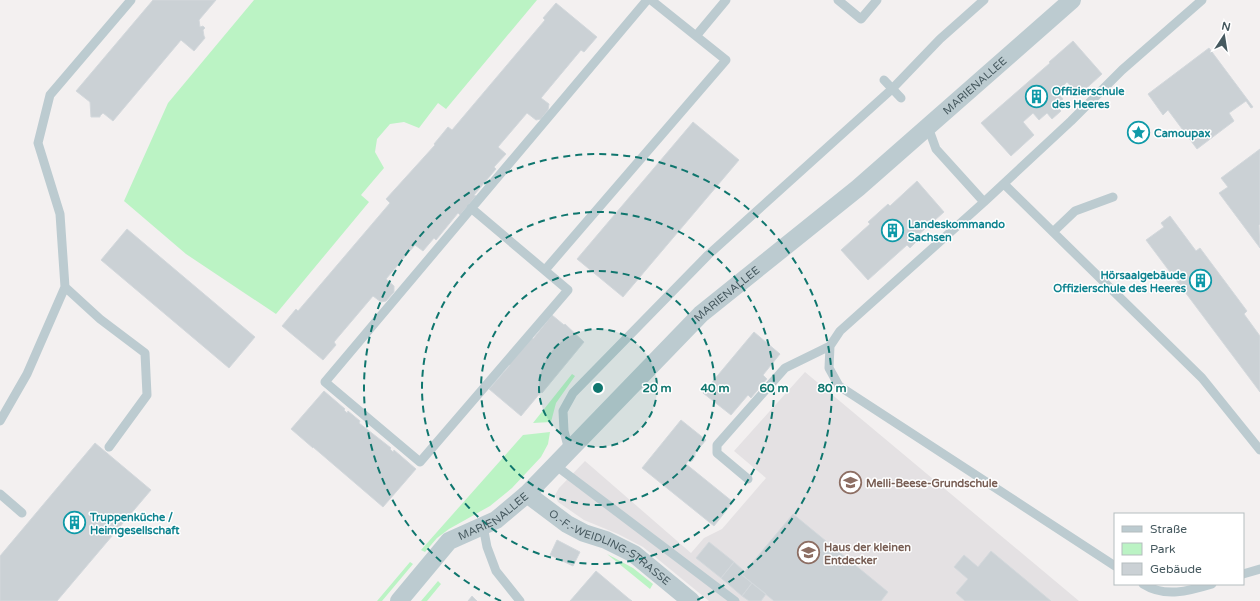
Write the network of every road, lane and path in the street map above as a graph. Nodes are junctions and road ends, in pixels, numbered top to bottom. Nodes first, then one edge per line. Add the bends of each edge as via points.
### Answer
1 (131, 0) edge
2 (647, 0) edge
3 (651, 0) edge
4 (726, 0) edge
5 (838, 0) edge
6 (877, 0) edge
7 (984, 0) edge
8 (1072, 0) edge
9 (1202, 0) edge
10 (696, 36) junction
11 (884, 80) dead end
12 (892, 89) junction
13 (901, 98) dead end
14 (928, 126) junction
15 (1004, 184) junction
16 (1113, 198) dead end
17 (984, 202) junction
18 (472, 208) junction
19 (1053, 232) junction
20 (545, 270) junction
21 (65, 287) junction
22 (830, 346) junction
23 (0, 421) edge
24 (109, 447) dead end
25 (569, 450) junction
26 (1260, 450) edge
27 (555, 465) junction
28 (748, 479) dead end
29 (0, 494) edge
30 (527, 494) junction
31 (22, 512) dead end
32 (483, 526) junction
33 (1114, 565) edge
34 (1260, 569) edge
35 (1244, 574) edge
36 (1145, 585) edge
37 (1209, 585) edge
38 (1162, 597) edge
39 (688, 600) edge
40 (399, 601) edge
41 (520, 601) edge
42 (734, 601) edge

1 - 21 lane via 50,95 38,143 60,214
2 - 18 lane
3 - 10 lane
4 - 10 lane
5 - 6 lane via 861,19
7 - 12 lane via 940,38
8 - 14 street, MARIENALLEE
9 - 15 lane via 1122,70
10 - 20 lane via 726,60
11 - 12 lane
12 - 13 lane
12 - 25 lane via 708,255 573,394 563,412
14 - 17 lane via 936,149
14 - 25 street, MARIENALLEE via 858,188 701,314
15 - 17 lane
15 - 19 lane
16 - 19 lane via 1075,211
17 - 22 lane via 840,331
18 - 20 lane
18 - 20 lane via 325,382 420,462 568,290
19 - 26 lane via 1202,378
21 - 23 lane via 27,374
21 - 24 lane via 100,319 145,353 147,395
22 - 28 lane via 785,368 717,445 716,453
22 - 33 lane via 829,368 839,386
25 - 27 street, MARIENALLEE
27 - 30 street, MARIENALLEE
27 - 42 lane
29 - 31 lane
30 - 32 street, MARIENALLEE via 496,520
30 - 39 street, O.-F.-WEIDLING-STRASSE via 567,524 634,554
32 - 40 street, MARIENALLEE via 449,541
32 - 41 lane via 496,571
34 - 35 lane
36 - 38 lane
37 - 38 lane

